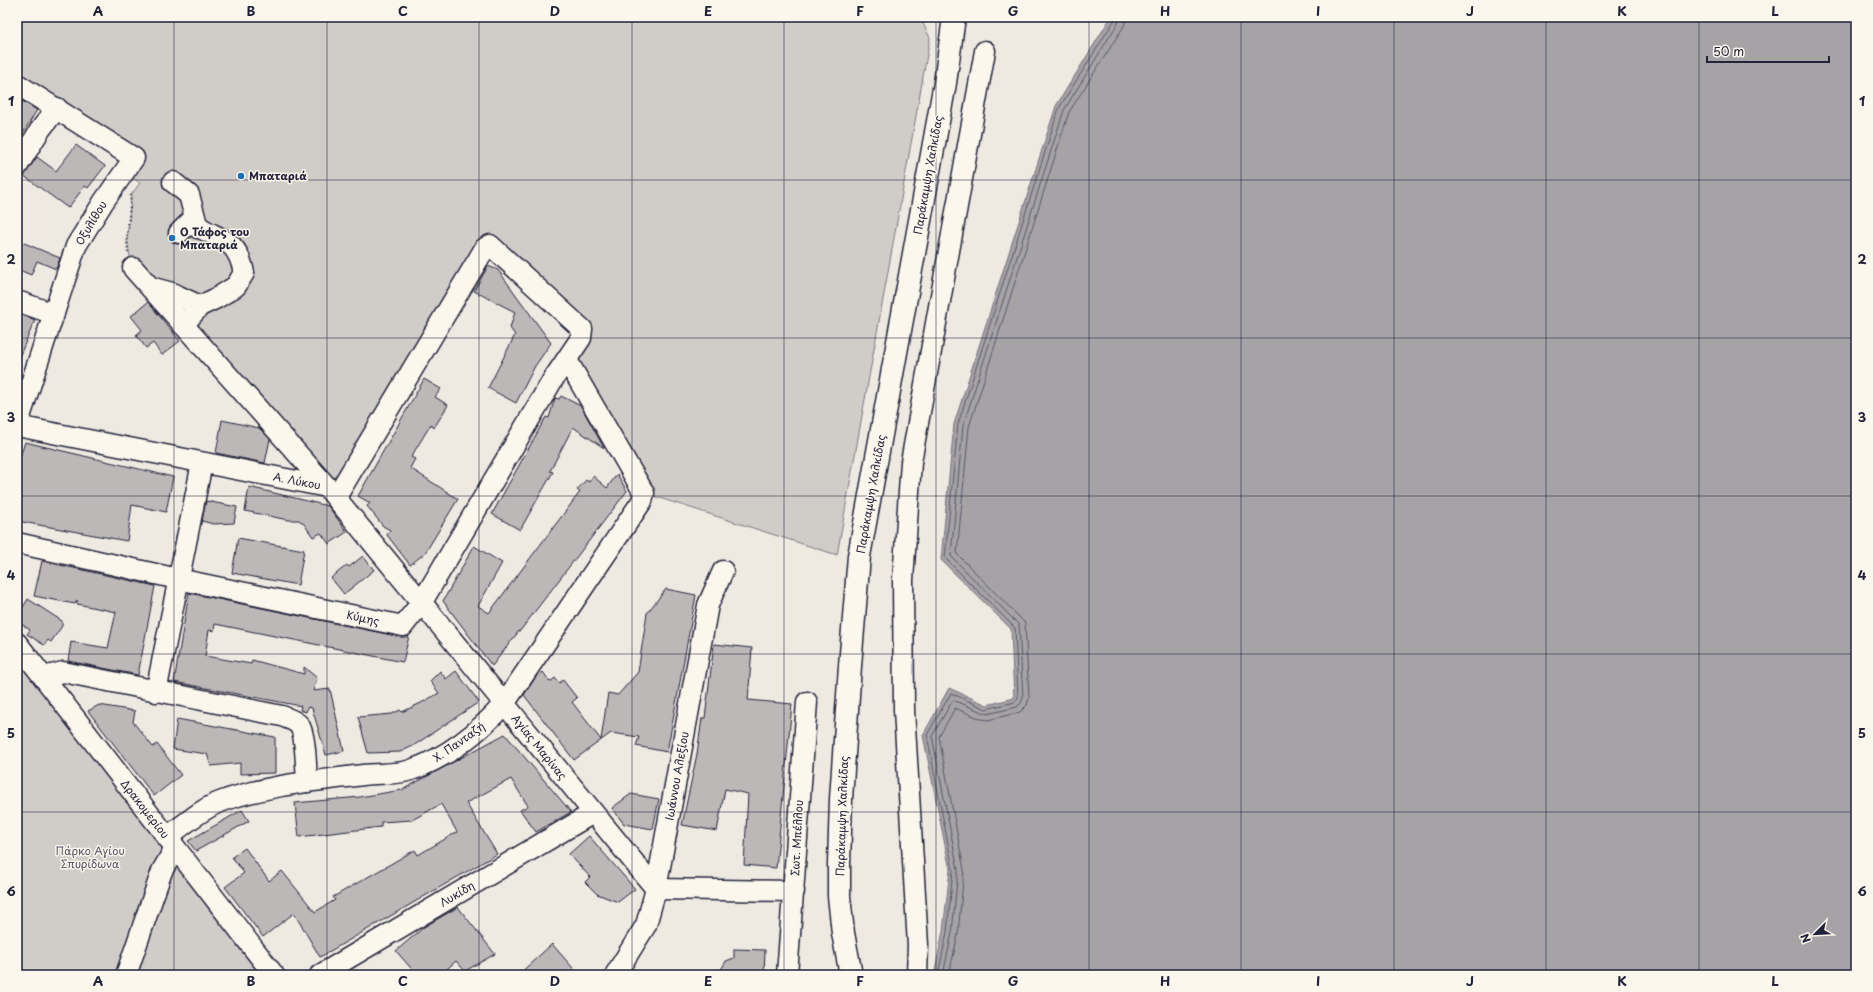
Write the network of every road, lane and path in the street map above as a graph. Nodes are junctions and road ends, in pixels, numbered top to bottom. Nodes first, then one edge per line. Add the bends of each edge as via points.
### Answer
1 (954, 17) edge
2 (986, 50) dead end
3 (17, 84) edge
4 (57, 108) junction
5 (17, 167) edge
6 (173, 182) dead end
7 (128, 220) dead end
8 (198, 228) junction
9 (179, 233) dead end
10 (133, 268) joint
11 (149, 286) junction
12 (17, 301) edge
13 (200, 306) junction
14 (54, 314) junction
15 (183, 325) junction
16 (567, 360) junction
17 (17, 426) edge
18 (202, 463) junction
19 (331, 492) junction
20 (17, 543) edge
21 (723, 571) dead end
22 (178, 579) junction
23 (422, 602) junction
24 (17, 643) edge
25 (44, 677) junction
26 (156, 692) junction
27 (807, 702) dead end
28 (504, 704) junction
29 (307, 782) junction
30 (593, 813) junction
31 (171, 842) junction
32 (656, 889) junction
33 (794, 890) junction
34 (126, 975) edge
35 (274, 975) edge
36 (320, 975) edge
37 (615, 975) edge
38 (787, 975) edge
39 (851, 975) edge
40 (918, 975) edge

1 - 39 main road, Παράκαμψη Χαλκίδας via 946,76 859,556 841,799 839,896 842,933
2 - 40 street via 911,462 902,580 904,710
3 - 4 street, Οξυλίθου
4 - 5 street
4 - 14 street, Οξυλίθου via 134,158 76,246
6 - 8 street via 189,195
7 - 10 path via 127,247
8 - 9 street via 191,222
8 - 13 street via 220,237 233,247 241,258 244,273 236,286
10 - 11 street, Αγίας Μαρίνας
11 - 13 street
11 - 15 street, Αγίας Μαρίνας
12 - 14 street
13 - 15 street
14 - 17 street, Οξυλίθου
15 - 19 street, Αγίας Μαρίνας
16 - 19 street, Κύμης via 581,338 582,329 490,245 484,248
16 - 23 street, Κύμης via 552,381
16 - 28 street, Χ. Πανταζή via 644,493 642,501
17 - 18 street, Α. Λύκου
18 - 19 street, Α. Λύκου
18 - 22 street
19 - 23 street, Αγίας Μαρίνας
20 - 22 street, Κύμης
21 - 32 street, Ιωάννου Αλεξίου via 708,605
22 - 23 street, Κύμης via 403,626
22 - 26 street
23 - 28 street, Αγίας Μαρίνας
24 - 25 street, Δρακομερίου
25 - 26 street via 63,672
25 - 31 street, Δρακομερίου
26 - 29 street via 293,720 300,726 305,745
27 - 33 street, Σωτ. Μπέλλου
28 - 29 street, Χ. Πανταζή via 486,724 456,746 410,771
28 - 30 street, Αγίας Μαρίνας
29 - 31 street, Χ. Πανταζή via 237,796 218,803 203,811
30 - 32 street, Αγίας Μαρίνας
30 - 36 street, Λυκίδη
31 - 34 street
31 - 35 street, Δρακομερίου
32 - 33 street
32 - 37 street, Ιωάννου Αλεξίου via 646,926
33 - 38 street, Σωτ. Μπέλλου

